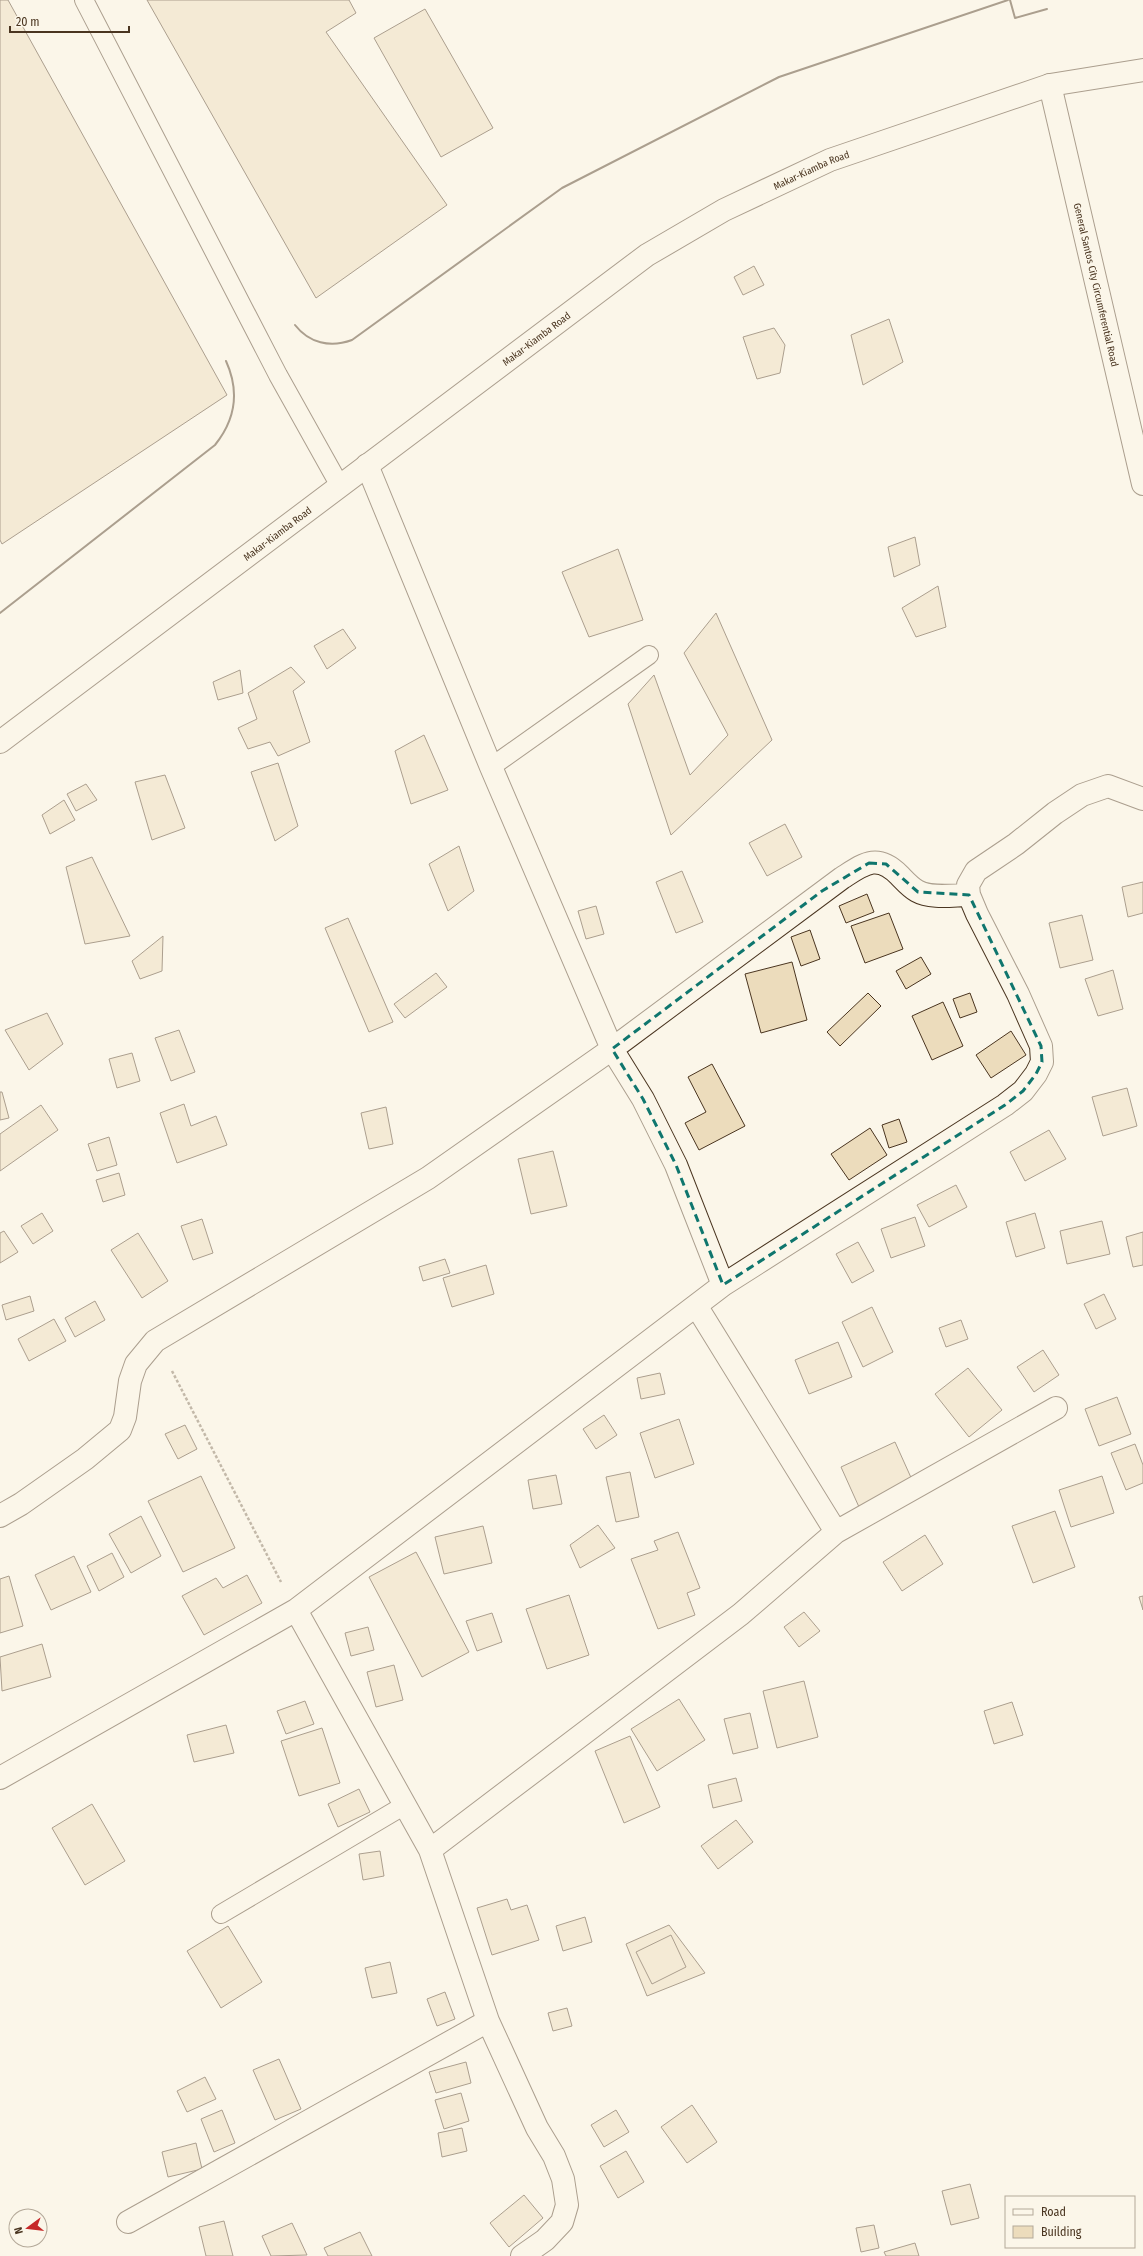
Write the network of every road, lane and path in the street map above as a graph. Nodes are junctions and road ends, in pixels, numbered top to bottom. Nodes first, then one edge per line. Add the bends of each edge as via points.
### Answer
1 (84, 0) edge
2 (1143, 70) edge
3 (1050, 85) junction
4 (367, 465) junction
5 (1143, 484) edge
6 (340, 486) junction
7 (649, 655) dead end
8 (0, 742) edge
9 (491, 767) junction
10 (1143, 799) edge
11 (969, 895) junction
12 (612, 1049) junction
13 (724, 1285) junction
14 (696, 1307) junction
15 (155, 1341) junction
16 (1056, 1408) dead end
17 (0, 1516) edge
18 (836, 1532) junction
19 (296, 1610) junction
20 (0, 1778) edge
21 (405, 1805) junction
22 (430, 1850) junction
23 (221, 1914) dead end
24 (488, 2021) junction
25 (128, 2222) dead end
26 (522, 2256) edge

1 - 6 lane via 278,375
2 - 3 street, Makar-Kiamba Road
3 - 4 street, Makar-Kiamba Road via 830,160 724,210 647,255
3 - 5 street, General Santos City Circumferential Road
4 - 6 street, Makar-Kiamba Road
4 - 9 street
6 - 8 street, Makar-Kiamba Road
7 - 9 lane
9 - 12 street
10 - 11 street via 1108,786 1082,795 976,871 968,885
11 - 12 street via 937,896 918,892 886,864 869,862 822,891
11 - 13 street via 1041,1046 1042,1062 1036,1074 1023,1091 1005,1105
12 - 13 street via 643,1099 676,1165
12 - 15 street via 428,1178
13 - 14 street
14 - 18 street
14 - 19 street
15 - 17 street via 136,1364 120,1430 85,1459
15 - 19 path
16 - 18 street
18 - 22 street via 741,1614
19 - 20 street
19 - 21 street
21 - 22 street
21 - 23 lane
22 - 24 street
24 - 25 street
24 - 26 street via 537,2128 554,2156 563,2180 567,2205 562,2222 545,2240

